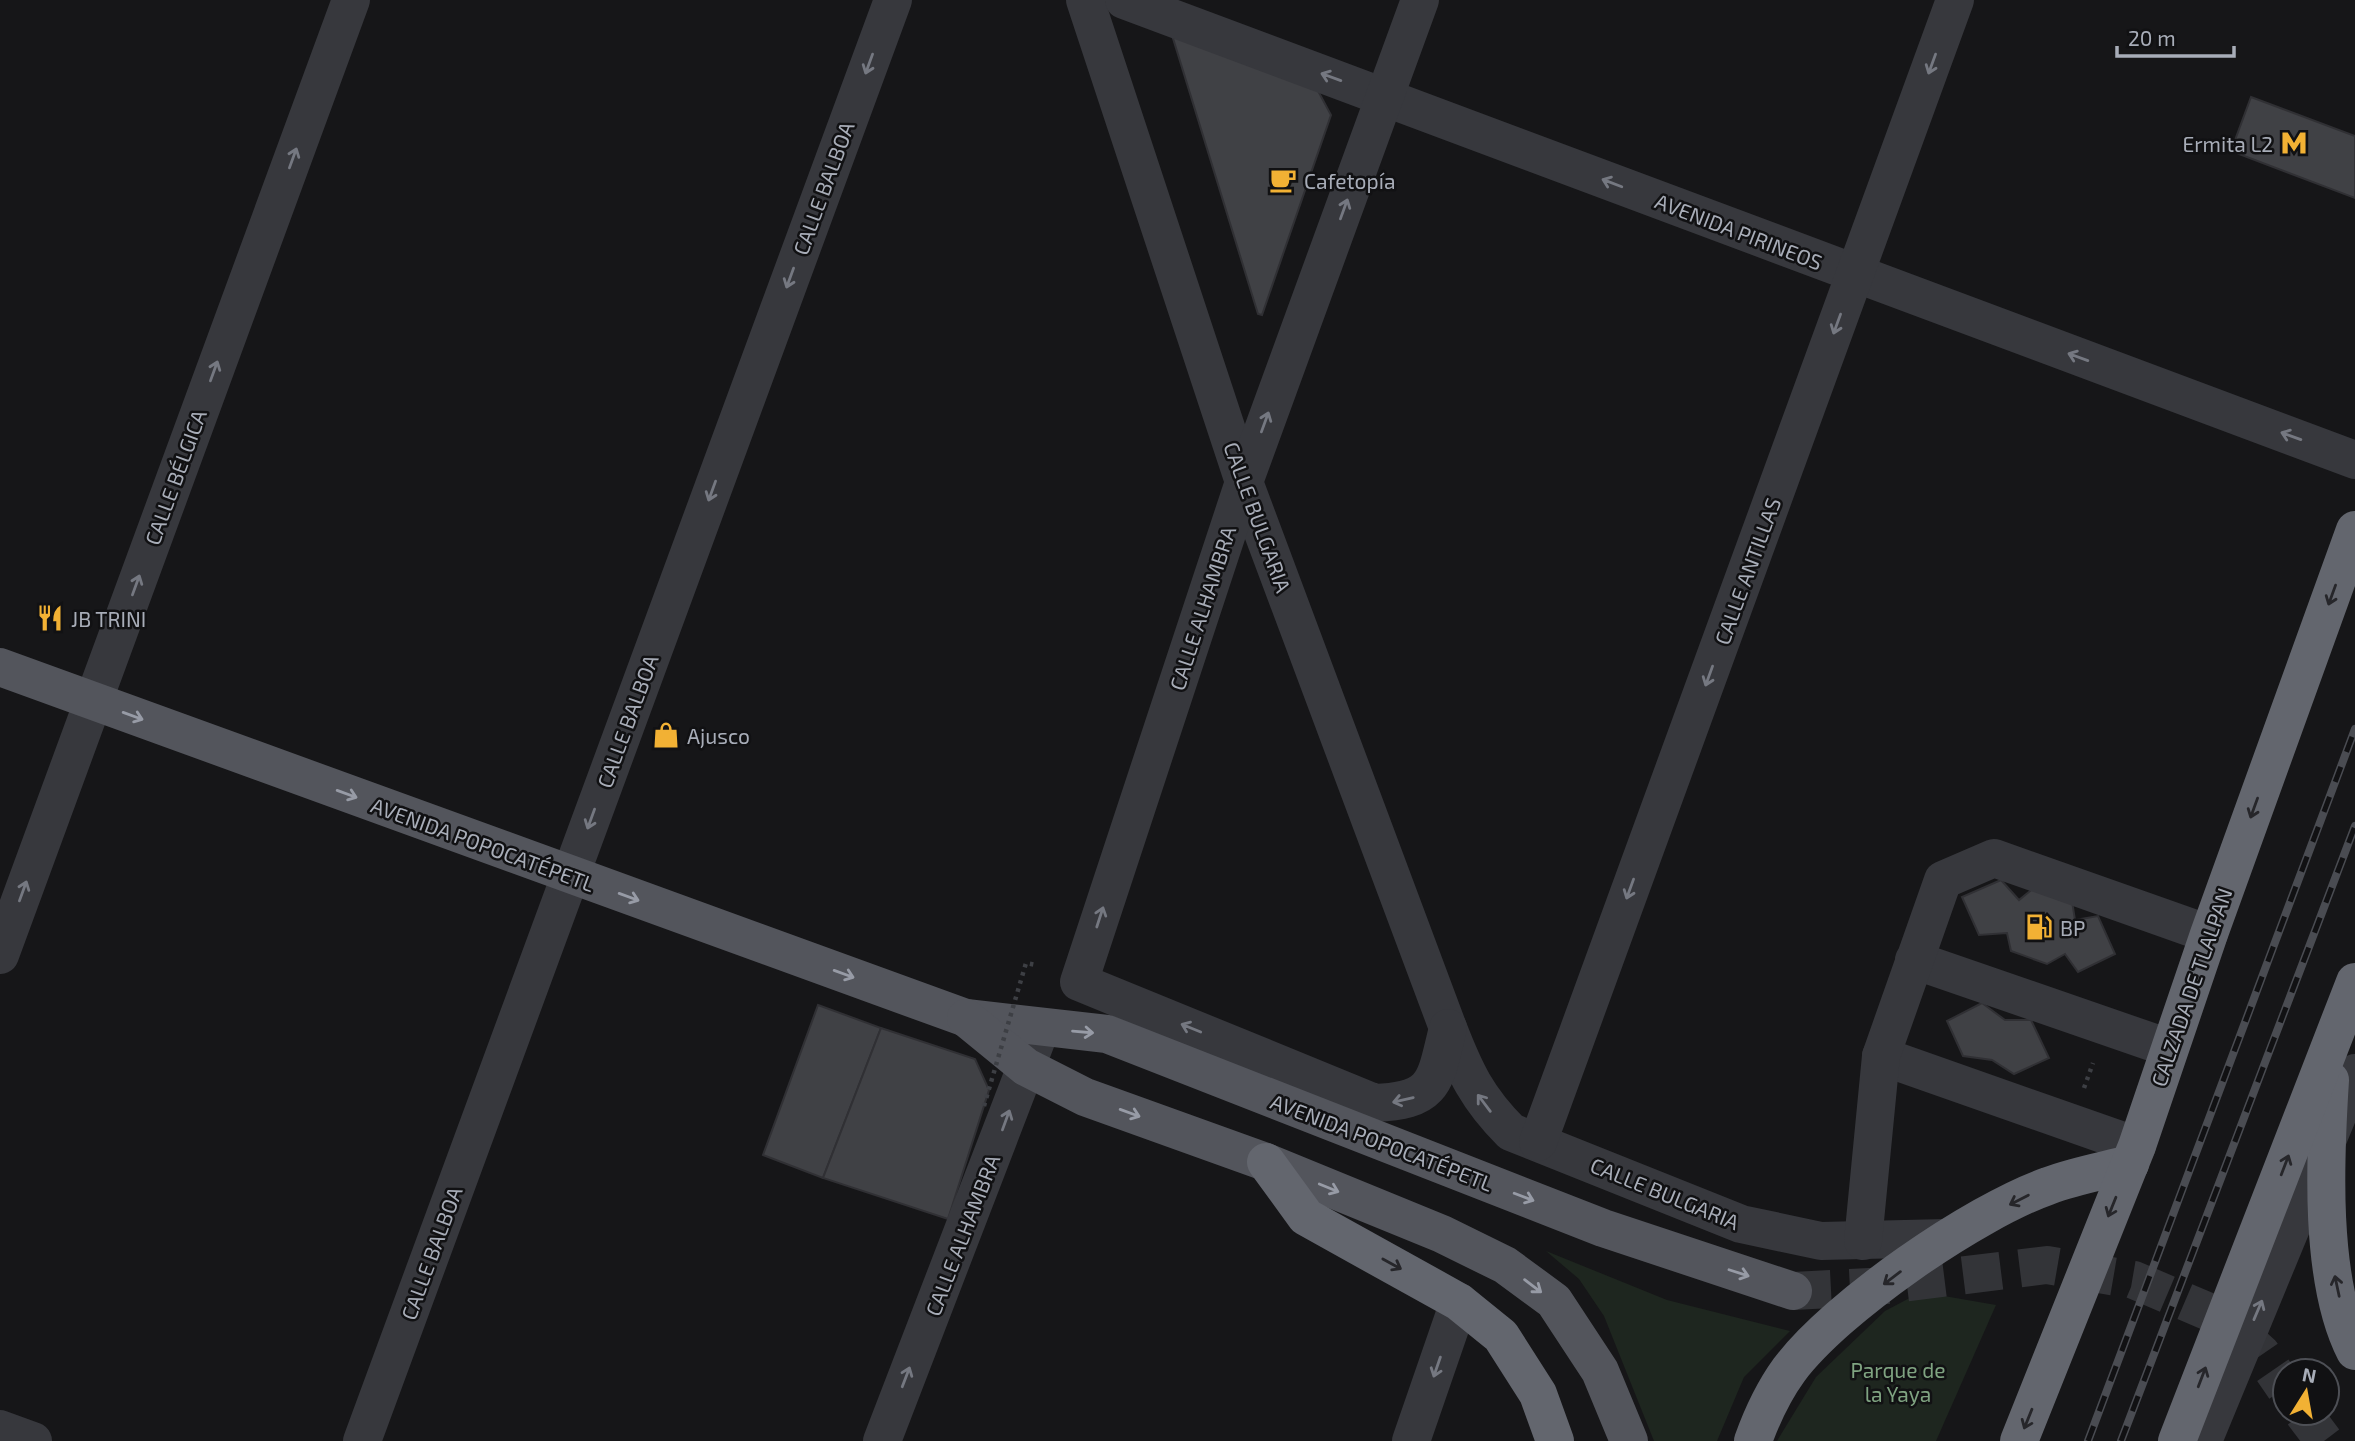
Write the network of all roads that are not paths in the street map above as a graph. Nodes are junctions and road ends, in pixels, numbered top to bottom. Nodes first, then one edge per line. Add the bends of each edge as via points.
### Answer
1 (351, 0) edge
2 (893, 0) edge
3 (1085, 0) edge
4 (1124, 0) edge
5 (1420, 0) edge
6 (1955, 0) edge
7 (1385, 97) junction
8 (1856, 275) junction
9 (2355, 460) edge
10 (1244, 482) junction
11 (2355, 530) edge
12 (0, 667) edge
13 (93, 701) junction
14 (570, 876) junction
15 (2209, 934) junction
16 (0, 955) edge
17 (1914, 960) junction
18 (2355, 982) edge
19 (966, 1018) junction
20 (1041, 1028) junction
21 (1448, 1028) junction
22 (2332, 1043) junction
23 (2169, 1048) junction
24 (1881, 1056) junction
25 (1026, 1067) junction
26 (2355, 1073) edge
27 (1538, 1142) junction
28 (2325, 1149) junction
29 (2133, 1155) junction
30 (1265, 1162) junction
31 (1947, 1238) junction
32 (1863, 1241) junction
33 (1793, 1291) tunnel mouth
34 (1459, 1302) junction
35 (2355, 1351) edge
36 (0, 1429) edge
37 (33, 1441) edge
38 (362, 1441) edge
39 (882, 1441) edge
40 (1411, 1441) edge
41 (1555, 1441) edge
42 (1629, 1441) edge
43 (1752, 1441) edge
44 (2018, 1441) edge
45 (2177, 1441) edge
46 (2203, 1441) edge

13 -> 1 street, CALLE BÉLGICA
2 -> 14 street, CALLE BALBOA
3 - 10 street, CALLE BULGARIA
7 -> 4 street, AVENIDA PIRINEOS
5 - 7 street, CALLE ALHAMBRA
6 -> 8 street, CALLE ANTILLAS
8 -> 7 street, AVENIDA PIRINEOS
10 -> 7 street, CALLE ALHAMBRA
9 -> 8 street, AVENIDA PIRINEOS
8 -> 27 street, CALLE ANTILLAS
10 - 21 street, CALLE BULGARIA
21 -> 10 street, CALLE ALHAMBRA via 1436,1074 1422,1095 1376,1103 1079,982
11 -> 15 highway, CALZADA DE TLALPAN
12 - 13 main road, AVENIDA POPOCATÉPETL
13 -> 14 main road, AVENIDA POPOCATÉPETL
16 -> 13 street, CALLE BÉLGICA
14 -> 19 main road, AVENIDA POPOCATÉPETL
14 - 38 street, CALLE BALBOA
15 - 17 street via 1994,858 1943,880
15 - 23 highway, CALZADA DE TLALPAN
17 - 23 street
17 - 24 street
18 - 22 highway
19 - 20 main road, AVENIDA POPOCATÉPETL
19 - 25 main road, AVENIDA POPOCATÉPETL
20 - 25 street, CALLE ALHAMBRA
20 -> 33 main road, AVENIDA POPOCATÉPETL via 1107,1034 1603,1228
27 -> 21 street, CALLE BULGARIA via 1511,1132 1484,1105 1466,1077
22 - 28 highway
45 -> 22 highway
23 - 29 highway, CALZADA DE TLALPAN
24 - 29 street
24 - 32 street
25 -> 30 main road, AVENIDA POPOCATÉPETL via 1086,1097
39 -> 25 street, CALLE ALHAMBRA
26 - 28 street
27 - 32 street, CALLE BULGARIA via 1741,1224 1821,1241
35 -> 28 highway via 2329,1250
46 -> 28 street
29 -> 31 highway via 2047,1186
29 -> 44 highway, CALZADA DE TLALPAN
30 -> 34 highway via 1306,1217
30 -> 42 main road, AVENIDA POPOCATÉPETL via 1442,1234 1505,1265 1554,1301 1600,1371
31 - 32 street, CALLE BULGARIA
31 -> 43 highway via 1846,1313 1790,1369
34 -> 40 street
34 - 41 highway via 1502,1336 1538,1394
36 - 37 street

